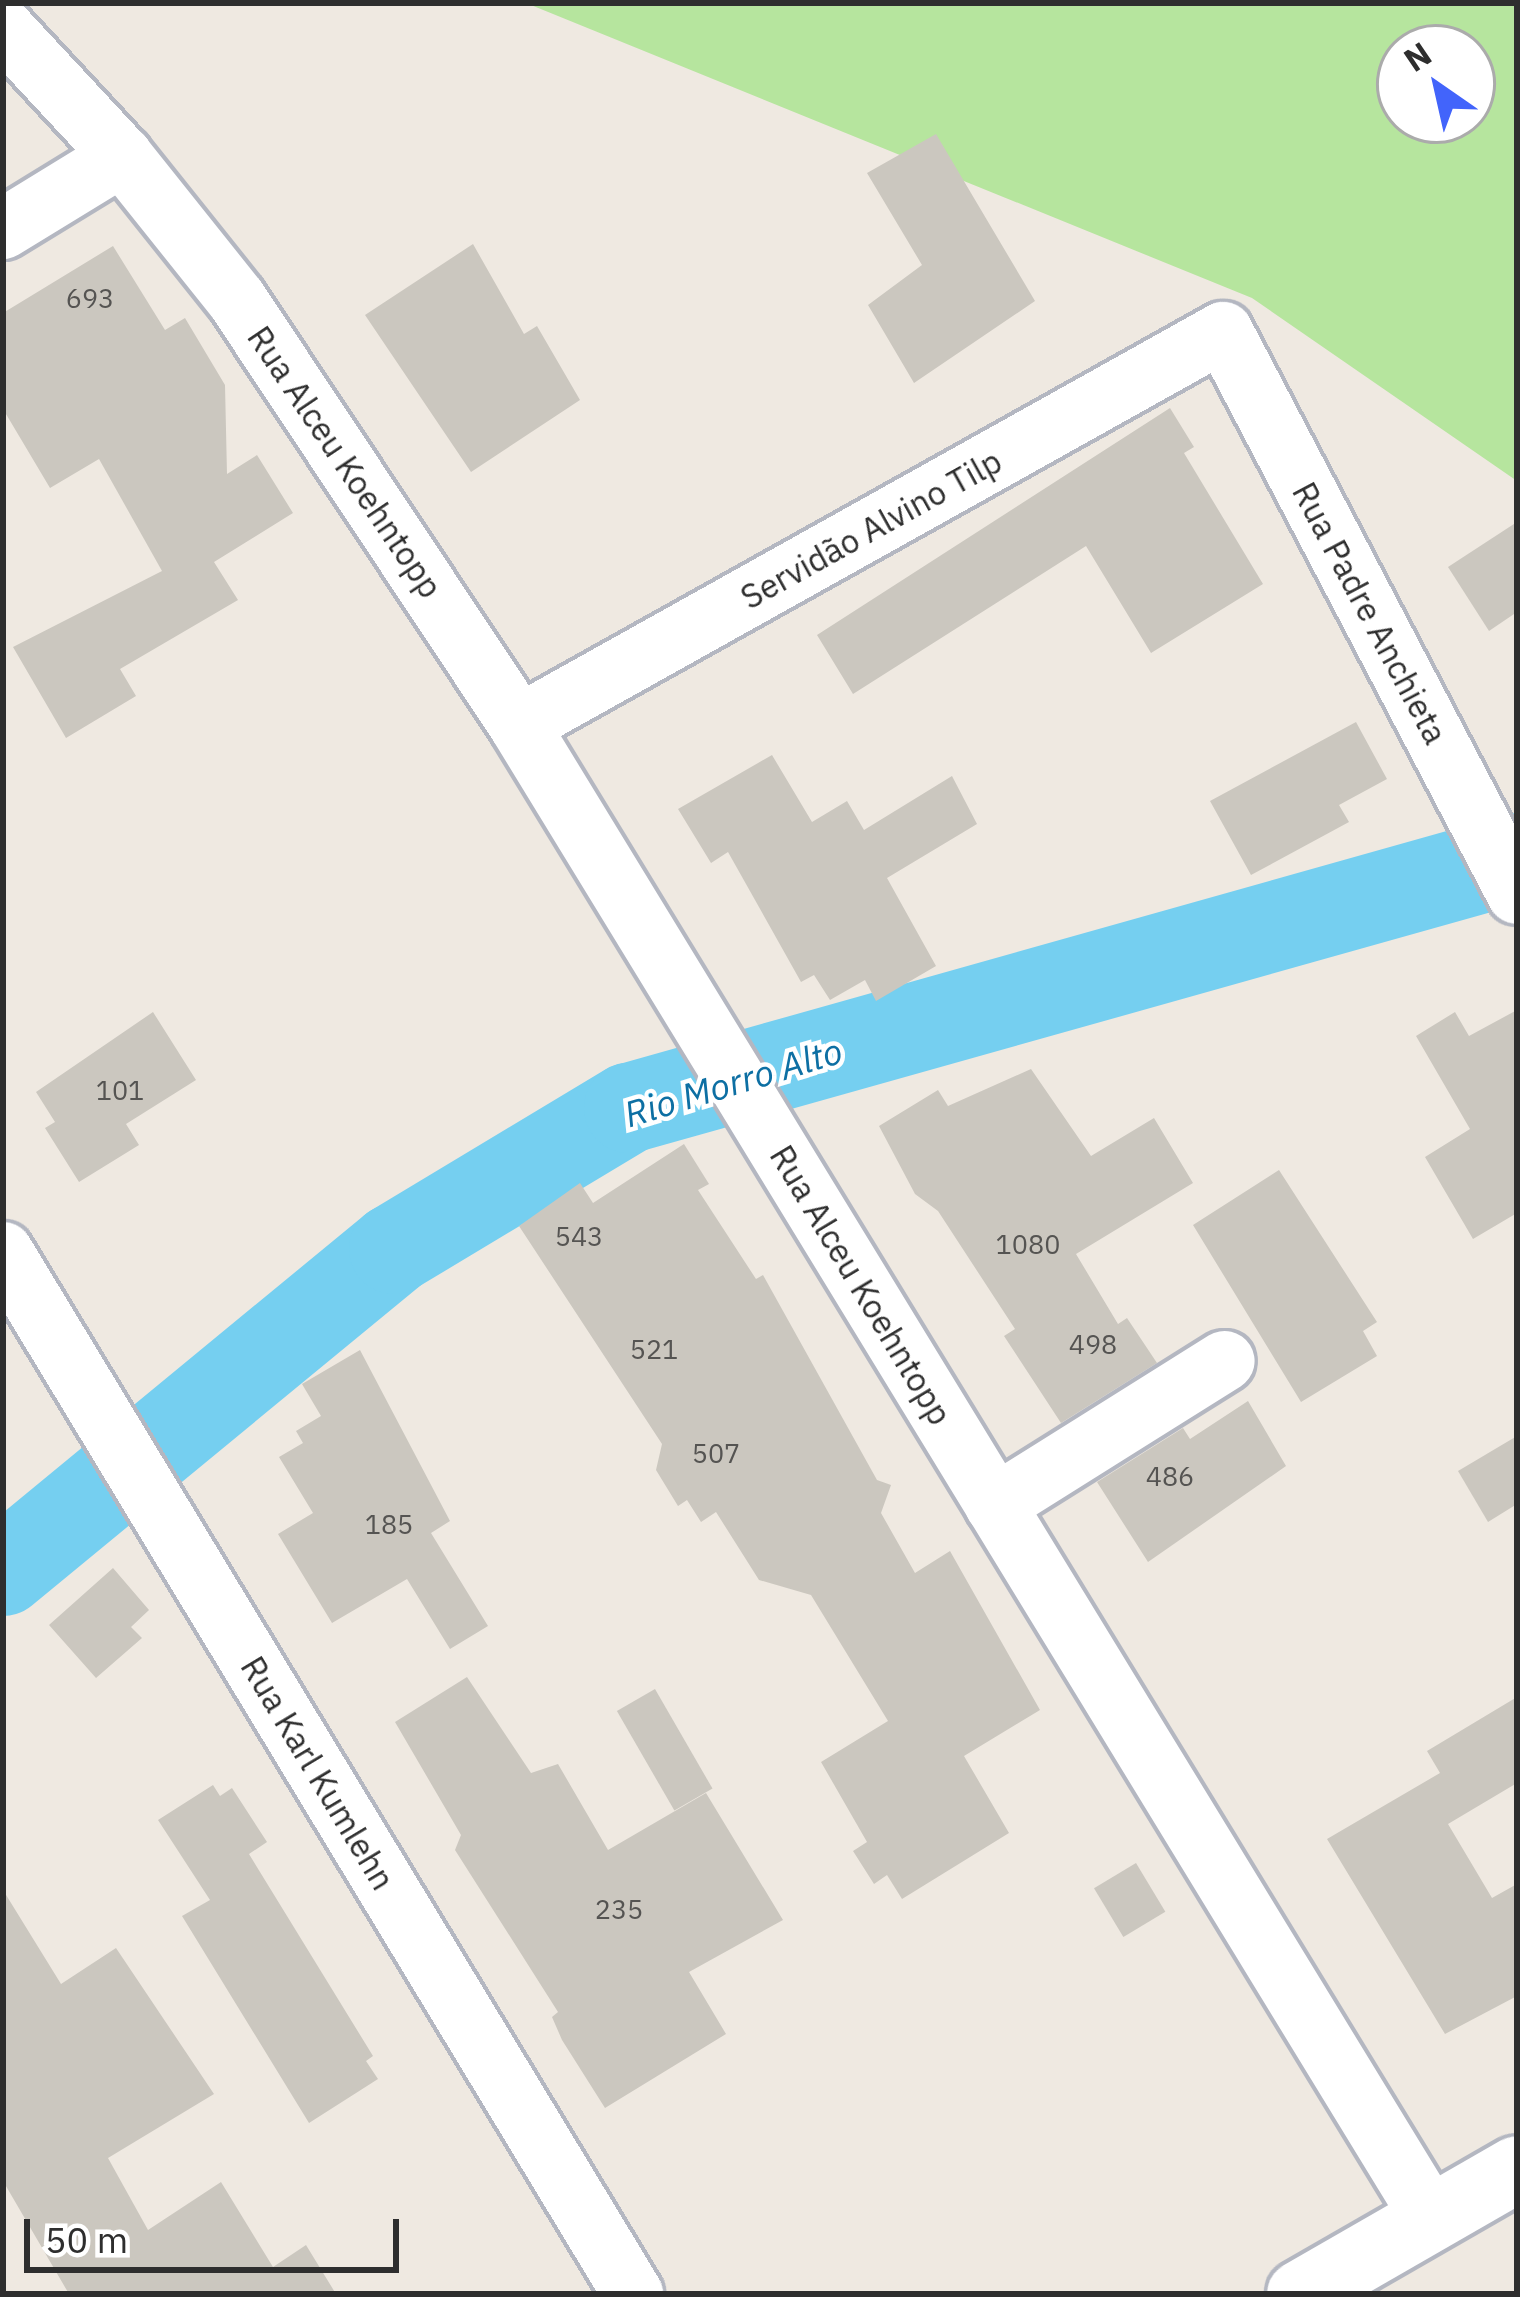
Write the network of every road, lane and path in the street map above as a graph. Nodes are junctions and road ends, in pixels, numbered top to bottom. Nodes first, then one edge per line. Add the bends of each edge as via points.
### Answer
1 (3, 28) edge
2 (122, 156) junction
3 (3, 229) edge
4 (1222, 332) joint
5 (519, 725) junction
6 (1517, 894) edge
7 (3, 1252) edge
8 (1225, 1361) dead end
9 (995, 1505) junction
10 (1517, 2169) edge
11 (1431, 2218) junction
12 (632, 2294) edge
13 (1300, 2294) edge

1 - 2 street, Rua Alceu Koehntopp
2 - 3 street
2 - 5 street, Rua Alceu Koehntopp via 301,391
4 - 5 street, Servidão Alvino Tilp
4 - 6 street, Rua Padre Anchieta
5 - 9 street, Rua Alceu Koehntopp
7 - 12 street, Rua Karl Kumlehn
8 - 9 street
9 - 11 street, Rua Alceu Koehntopp
10 - 11 main road
11 - 13 main road

